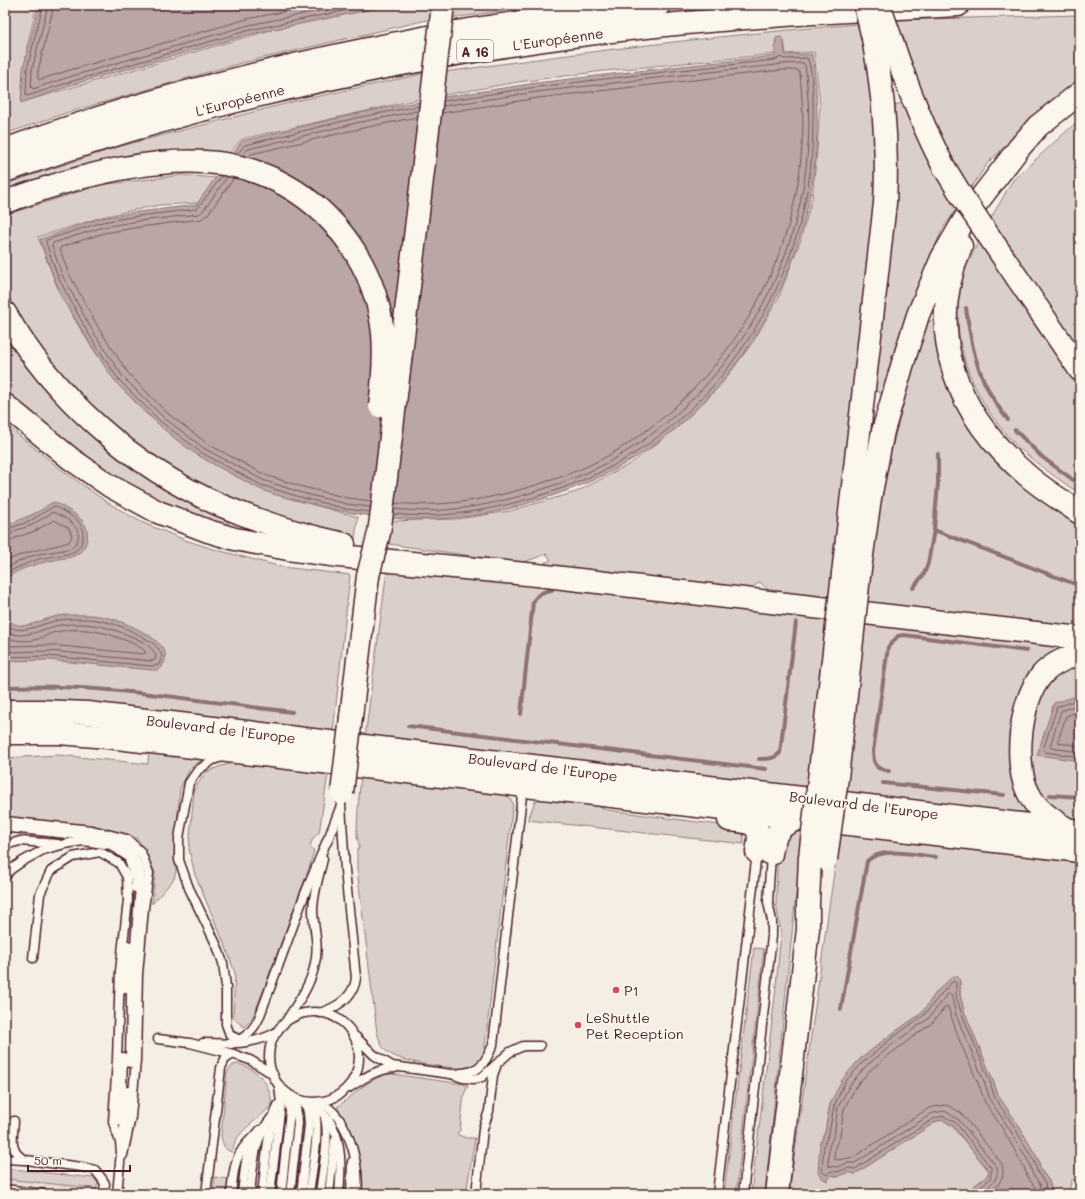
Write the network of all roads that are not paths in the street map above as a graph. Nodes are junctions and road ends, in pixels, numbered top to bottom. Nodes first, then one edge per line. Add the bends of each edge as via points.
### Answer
1 (443, 5) edge
2 (659, 5) edge
3 (865, 5) edge
4 (879, 5) edge
5 (958, 5) edge
6 (882, 38) junction
7 (1080, 93) edge
8 (5, 150) edge
9 (1003, 168) junction
10 (5, 172) edge
11 (5, 202) edge
12 (5, 313) edge
13 (1080, 370) edge
14 (5, 405) edge
15 (1080, 513) edge
16 (537, 574) junction
17 (851, 575) junction
18 (368, 576) junction
19 (1080, 638) edge
20 (1080, 654) edge
21 (5, 712) edge
22 (5, 733) edge
23 (239, 752) junction
24 (523, 785) junction
25 (581, 792) junction
26 (342, 799) junction
27 (800, 818) junction
28 (5, 821) edge
29 (5, 828) edge
30 (1073, 830) edge
31 (328, 838) junction
32 (65, 844) junction
33 (5, 845) edge
34 (1080, 851) edge
35 (764, 853) junction
36 (5, 877) edge
37 (34, 958) dead end
38 (320, 1013) junction
39 (284, 1024) junction
40 (278, 1032) junction
41 (351, 1032) junction
42 (158, 1038) dead end
43 (240, 1040) junction
44 (190, 1043) junction
45 (231, 1044) junction
46 (540, 1046) dead end
47 (233, 1054) junction
48 (497, 1063) junction
49 (398, 1068) junction
50 (273, 1074) junction
51 (451, 1074) junction
52 (343, 1092) junction
53 (284, 1096) junction
54 (307, 1102) junction
55 (274, 1115) junction
56 (324, 1115) junction
57 (14, 1121) dead end
58 (266, 1124) junction
59 (336, 1135) junction
60 (254, 1136) junction
61 (348, 1137) junction
62 (120, 1142) junction
63 (121, 1152) junction
64 (5, 1159) edge
65 (26, 1160) junction
66 (120, 1165) junction
67 (5, 1189) edge
68 (44, 1194) edge
69 (103, 1194) edge
70 (117, 1194) edge
71 (206, 1194) edge
72 (230, 1194) edge
73 (242, 1194) edge
74 (250, 1194) edge
75 (262, 1194) edge
76 (270, 1194) edge
77 (281, 1194) edge
78 (290, 1194) edge
79 (301, 1194) edge
80 (309, 1194) edge
81 (320, 1194) edge
82 (329, 1194) edge
83 (339, 1194) edge
84 (351, 1194) edge
85 (358, 1194) edge
86 (476, 1194) edge
87 (717, 1194) edge
88 (743, 1194) edge
89 (777, 1194) edge

1 - 18 main road, bridge via 382,511
2 - 8 main road, L'Européenne / A 16 via 536,20 429,37 320,60 220,83 72,126
3 - 6 main road, bridge
4 - 6 main road, bridge
5 - 10 main road, L'Européenne / A 16 via 803,13 698,22 565,37 461,53 357,72 226,103 126,131
6 - 13 main road, bridge via 944,167
6 - 17 main road via 887,177
7 - 9 main road via 1038,126
9 - 15 main road via 978,209 954,267 947,305 946,339 950,359 966,403 987,434 1028,477
9 - 17 main road via 955,234 918,315 883,431
11 - 18 main road, bridge via 98,173 183,161 220,164 258,172 302,195 327,216 356,253 376,298 383,332 383,384 368,511
12 - 16 main road via 53,382 86,416 126,450 194,492 244,514 323,540 379,552
14 - 16 main road via 71,459 110,486 158,512 208,531 253,543 339,556
16 - 19 main road
17 - 89 main road, bridge via 818,858 808,903 808,929
18 - 26 main road, bridge
20 - 30 main road via 1056,663 1041,676 1028,699 1022,737 1021,767 1026,788 1033,802 1042,812
21 - 30 main road, Boulevard de l'Europe via 87,713
22 - 23 main road, Boulevard de l'Europe via 78,734
23 - 24 main road, Boulevard de l'Europe
23 - 43 lane via 213,760 198,770 189,783 179,838 178,860 223,963 226,1024 230,1035
24 - 25 main road, Boulevard de l'Europe
24 - 51 lane via 493,1045 478,1069 470,1073
25 - 27 main road, Boulevard de l'Europe
25 - 35 main road via 615,804 750,824 758,831
26 - 31 lane
26 - 38 lane via 345,870 356,978 354,989 347,997 334,1008
27 - 34 main road, Boulevard de l'Europe
27 - 35 main road via 781,827
28 - 66 lane via 92,830 126,839 141,852 149,873 138,974 136,1060 131,1117
29 - 63 lane via 114,839 132,851 141,874 131,992 130,1077
31 - 39 lane via 313,903 318,951 314,968 308,984
31 - 43 lane via 259,1018 252,1031
32 - 33 lane via 20,841
32 - 36 lane via 43,850 10,870
32 - 62 lane via 83,841 112,845 128,857 136,880 124,996 122,1089 118,1123
35 - 87 lane
35 - 88 lane via 772,936
37 - 62 lane via 40,894 51,871 72,857 100,852 119,863 127,877 128,900 120,971 118,1059 113,1122
38 - 39 lane via 297,1016
38 - 41 lane via 341,1021
39 - 40 lane
40 - 45 lane via 255,1041
40 - 50 lane via 270,1049
41 - 49 lane via 381,1060
41 - 52 lane via 358,1045 359,1060 353,1080
42 - 44 lane
43 - 45 lane
44 - 45 lane
44 - 47 lane
46 - 48 lane via 523,1046 510,1052
47 - 50 lane via 250,1060
47 - 71 lane via 225,1058 221,1068
48 - 51 lane via 482,1077 474,1079
48 - 86 lane via 483,1130
49 - 51 lane
49 - 52 lane via 374,1072
50 - 53 lane
52 - 54 lane via 331,1099
53 - 54 lane
53 - 55 lane
53 - 76 lane
53 - 77 lane via 290,1112
54 - 56 lane
54 - 61 lane via 329,1108 338,1118
54 - 78 lane via 298,1123
54 - 79 lane via 309,1132
54 - 80 lane via 316,1118 317,1133
55 - 58 lane
55 - 75 lane
56 - 59 lane
56 - 81 lane via 326,1134
57 - 65 lane via 13,1149
58 - 60 lane
58 - 74 lane via 256,1146
59 - 82 lane
59 - 83 lane via 341,1165
60 - 72 lane via 237,1156
60 - 73 lane via 247,1155
61 - 84 lane via 352,1162
61 - 85 lane via 357,1168
62 - 63 lane
63 - 66 lane
64 - 65 lane
65 - 69 lane via 82,1166 94,1170 105,1184
66 - 70 lane
67 - 68 lane

